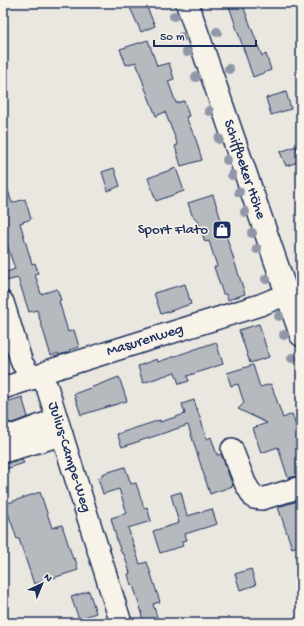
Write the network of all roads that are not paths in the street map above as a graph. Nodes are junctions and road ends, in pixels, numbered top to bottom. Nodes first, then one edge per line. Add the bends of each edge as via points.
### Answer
1 (187, 3) edge
2 (287, 294) junction
3 (3, 302) edge
4 (301, 335) edge
5 (37, 377) junction
6 (3, 388) edge
7 (60, 427) junction
8 (3, 434) edge
9 (232, 449) dead end
10 (3, 452) edge
11 (301, 487) edge
12 (122, 623) edge

1 - 2 main road, Schiffbeker Höhe
2 - 4 main road, Schiffbeker Höhe
2 - 5 street, Masurenweg via 51,370
3 - 5 street, Julius-Campe-Weg via 22,363 28,372
5 - 6 street, Masurenweg
5 - 7 street, Julius-Campe-Weg via 47,387
7 - 8 street via 14,436
7 - 10 street
7 - 12 street, Julius-Campe-Weg
9 - 11 street via 254,498 262,499

